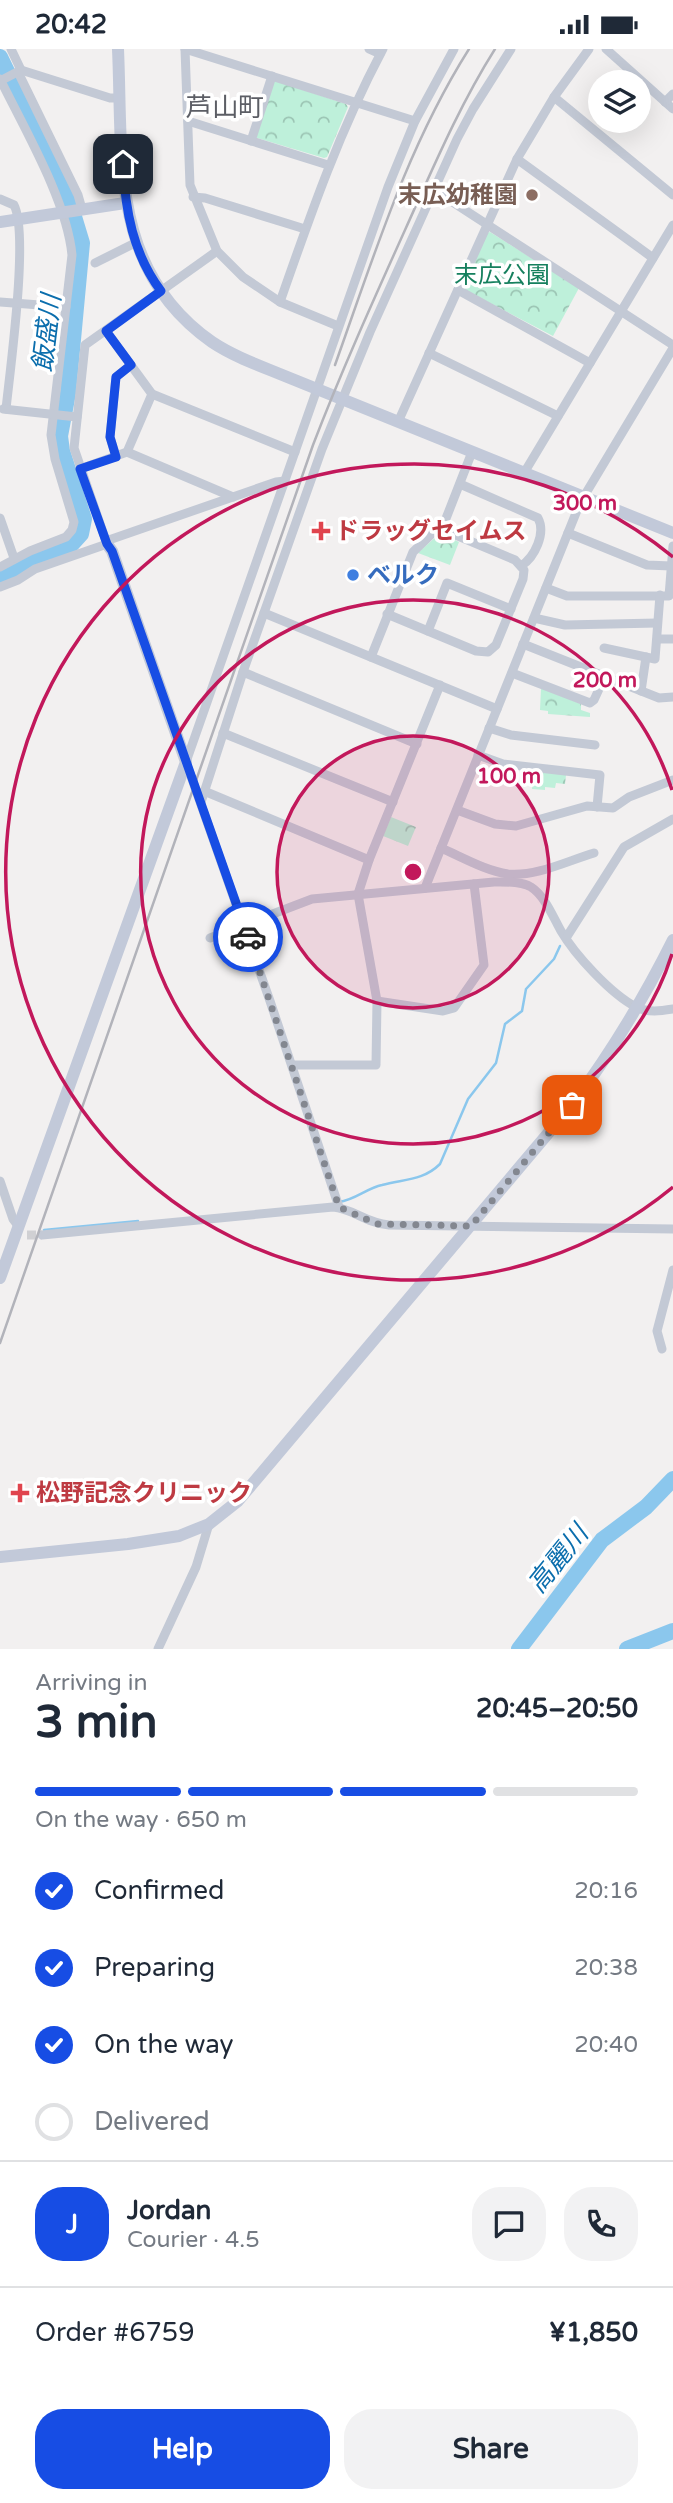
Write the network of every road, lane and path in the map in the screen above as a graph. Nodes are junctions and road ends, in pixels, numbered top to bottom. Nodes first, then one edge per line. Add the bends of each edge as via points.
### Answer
1 (11, 49) edge
2 (118, 49) edge
3 (185, 49) edge
4 (369, 49) edge
5 (454, 49) edge
6 (511, 49) edge
7 (589, 49) edge
8 (606, 49) edge
9 (382, 52) edge
10 (19, 72) junction
11 (272, 76) junction
12 (1, 80) edge
13 (673, 94) edge
14 (554, 97) junction
15 (120, 98) junction
16 (355, 102) junction
17 (669, 106) edge
18 (188, 121) junction
19 (415, 121) junction
20 (251, 141) junction
21 (517, 159) junction
22 (328, 165) junction
23 (434, 190) junction
24 (673, 195) edge
25 (193, 197) junction
26 (0, 199) edge
27 (125, 203) junction
28 (81, 210) junction
29 (64, 212) junction
30 (19, 219) junction
31 (0, 222) edge
32 (487, 225) junction
33 (673, 225) edge
34 (305, 229) junction
35 (135, 243) junction
36 (217, 251) junction
37 (653, 258) junction
38 (95, 263) dead end
39 (458, 290) junction
40 (161, 291) junction
41 (0, 302) edge
42 (280, 302) junction
43 (17, 303) junction
44 (66, 307) junction
45 (621, 311) junction
46 (338, 326) junction
47 (106, 331) junction
48 (673, 346) edge
49 (429, 353) junction
50 (590, 363) junction
51 (131, 365) junction
52 (316, 389) junction
53 (152, 394) junction
54 (342, 399) junction
55 (3, 409) edge
56 (55, 415) junction
57 (558, 416) junction
58 (74, 417) junction
59 (398, 422) junction
60 (127, 452) junction
61 (295, 452) junction
62 (472, 452) junction
63 (116, 457) junction
64 (80, 469) junction
65 (524, 473) junction
66 (285, 481) junction
67 (460, 484) junction
68 (233, 497) junction
69 (584, 497) junction
70 (0, 518) edge
71 (439, 528) junction
72 (568, 533) junction
73 (673, 533) edge
74 (106, 543) junction
75 (673, 546) edge
76 (14, 558) junction
77 (521, 566) junction
78 (671, 566) edge
79 (0, 567) edge
80 (672, 583) edge
81 (0, 587) edge
82 (546, 588) junction
83 (660, 595) junction
84 (511, 609) junction
85 (264, 613) junction
86 (387, 614) junction
87 (534, 618) junction
88 (657, 623) junction
89 (428, 631) junction
90 (657, 639) junction
91 (673, 639) edge
92 (523, 644) junction
93 (604, 648) dead end
94 (372, 657) junction
95 (646, 657) junction
96 (243, 673) junction
97 (512, 673) junction
98 (605, 676) junction
99 (440, 685) junction
100 (641, 691) junction
101 (673, 697) edge
102 (497, 709) junction
103 (489, 728) junction
104 (223, 733) junction
105 (417, 744) junction
106 (595, 745) dead end
107 (478, 755) junction
108 (186, 762) junction
109 (673, 780) edge
110 (204, 791) junction
111 (201, 802) junction
112 (393, 802) junction
113 (597, 807) junction
114 (457, 810) junction
115 (673, 819) edge
116 (441, 848) junction
117 (594, 853) dead end
118 (369, 860) junction
119 (474, 884) junction
120 (425, 888) junction
121 (358, 894) junction
122 (244, 925) junction
123 (210, 938) dead end
124 (566, 938) junction
125 (673, 940) edge
126 (377, 1001) junction
127 (636, 1007) junction
128 (673, 1009) edge
129 (292, 1065) junction
130 (0, 1181) edge
131 (339, 1207) junction
132 (471, 1226) junction
133 (673, 1229) edge
134 (21, 1233) junction
135 (42, 1235) tunnel mouth
136 (673, 1270) edge
137 (0, 1278) edge
138 (662, 1349) dead end
139 (209, 1524) junction
140 (0, 1557) edge
141 (158, 1649) edge

1 - 10 street
2 - 15 street
3 - 11 street
3 - 18 street
4 - 9 street
5 - 19 street
6 - 23 street via 473,109
7 - 14 street
8 - 17 street
9 - 16 street
10 - 12 street
10 - 15 street
10 - 28 street
11 - 16 street
11 - 20 street
12 - 29 street
13 - 17 street
14 - 21 street
14 - 24 street
15 - 27 street
16 - 19 street
16 - 22 street
18 - 20 street
18 - 25 street
19 - 46 street
20 - 22 street
21 - 32 street
21 - 37 street
22 - 34 street
23 - 32 street
23 - 54 street
25 - 34 street
25 - 36 street
26 - 30 street via 14,205
27 - 28 street
27 - 35 street
28 - 29 street
29 - 30 street
29 - 44 street via 72,255
30 - 31 street
30 - 43 street
32 - 39 street
32 - 45 street
33 - 37 street
34 - 42 street
35 - 38 street
35 - 40 street
36 - 40 street
36 - 42 street via 243,277
37 - 45 street
39 - 49 street
39 - 50 street
40 - 47 street
40 - 52 street via 190,325 213,342
41 - 43 street
42 - 46 street
43 - 44 street
43 - 55 street
44 - 56 street
45 - 48 street
45 - 50 street
46 - 52 street
47 - 51 street
47 - 58 street via 85,345
48 - 69 street
49 - 57 street
49 - 59 street
50 - 57 street
51 - 53 street
51 - 63 street via 116,377 110,437
52 - 54 street
52 - 61 street
53 - 60 street
53 - 61 street
54 - 59 street
54 - 85 street
55 - 56 street
56 - 58 street
56 - 76 street via 52,448 75,522 66,537
57 - 65 street
58 - 64 street via 74,448
59 - 62 street
60 - 63 street
60 - 68 street
61 - 66 street
62 - 65 street
62 - 67 street
63 - 64 street
64 - 74 street
65 - 69 street
66 - 68 street
66 - 108 street
67 - 71 street
67 - 77 street via 538,518 541,534 532,556
68 - 74 street
69 - 72 street
69 - 73 street
70 - 76 street
71 - 77 street
71 - 86 street via 413,552
72 - 78 street via 648,565
72 - 82 street
74 - 81 street
74 - 108 street
75 - 78 street
76 - 79 street
77 - 84 street via 523,579
78 - 80 street
80 - 83 street via 669,596
82 - 83 street via 567,596
82 - 87 street
83 - 88 street
84 - 89 street via 496,645 488,652
84 - 89 street via 447,583
85 - 94 street
85 - 96 street
86 - 89 street
86 - 94 street
87 - 88 street via 565,625
87 - 92 street
88 - 90 street
90 - 91 street
90 - 95 street via 655,659
92 - 97 street
92 - 98 street
93 - 95 street
94 - 99 street
95 - 100 street
96 - 104 street
96 - 105 street
97 - 98 street via 590,703
97 - 102 street
98 - 100 street
99 - 102 street
99 - 105 street
100 - 101 street via 659,698
102 - 103 street
103 - 106 street
103 - 107 street
104 - 110 street
104 - 112 street
105 - 112 street
107 - 113 street via 503,764 600,775
107 - 114 street
108 - 111 street
108 - 134 street
109 - 113 street via 613,808
110 - 111 street
110 - 118 street
111 - 122 street
112 - 118 street
113 - 114 street via 516,826 495,824
114 - 116 street
115 - 124 street via 624,847
116 - 117 street via 512,874
116 - 120 street
118 - 121 street
119 - 120 street
119 - 124 street via 529,886
119 - 126 street via 484,964 454,1008 443,1011
120 - 121 street
121 - 122 street via 312,899
121 - 126 street
122 - 123 street
122 - 129 street
124 - 127 street via 589,968
125 - 127 street
126 - 129 street via 376,1065
127 - 128 street
127 - 132 street via 572,1105
129 - 131 street
130 - 134 street
131 - 132 street via 377,1224
131 - 135 street
132 - 133 street
132 - 139 street via 257,1481
134 - 137 street
136 - 138 street via 657,1331
139 - 140 street via 159,1540
139 - 141 street via 196,1567

